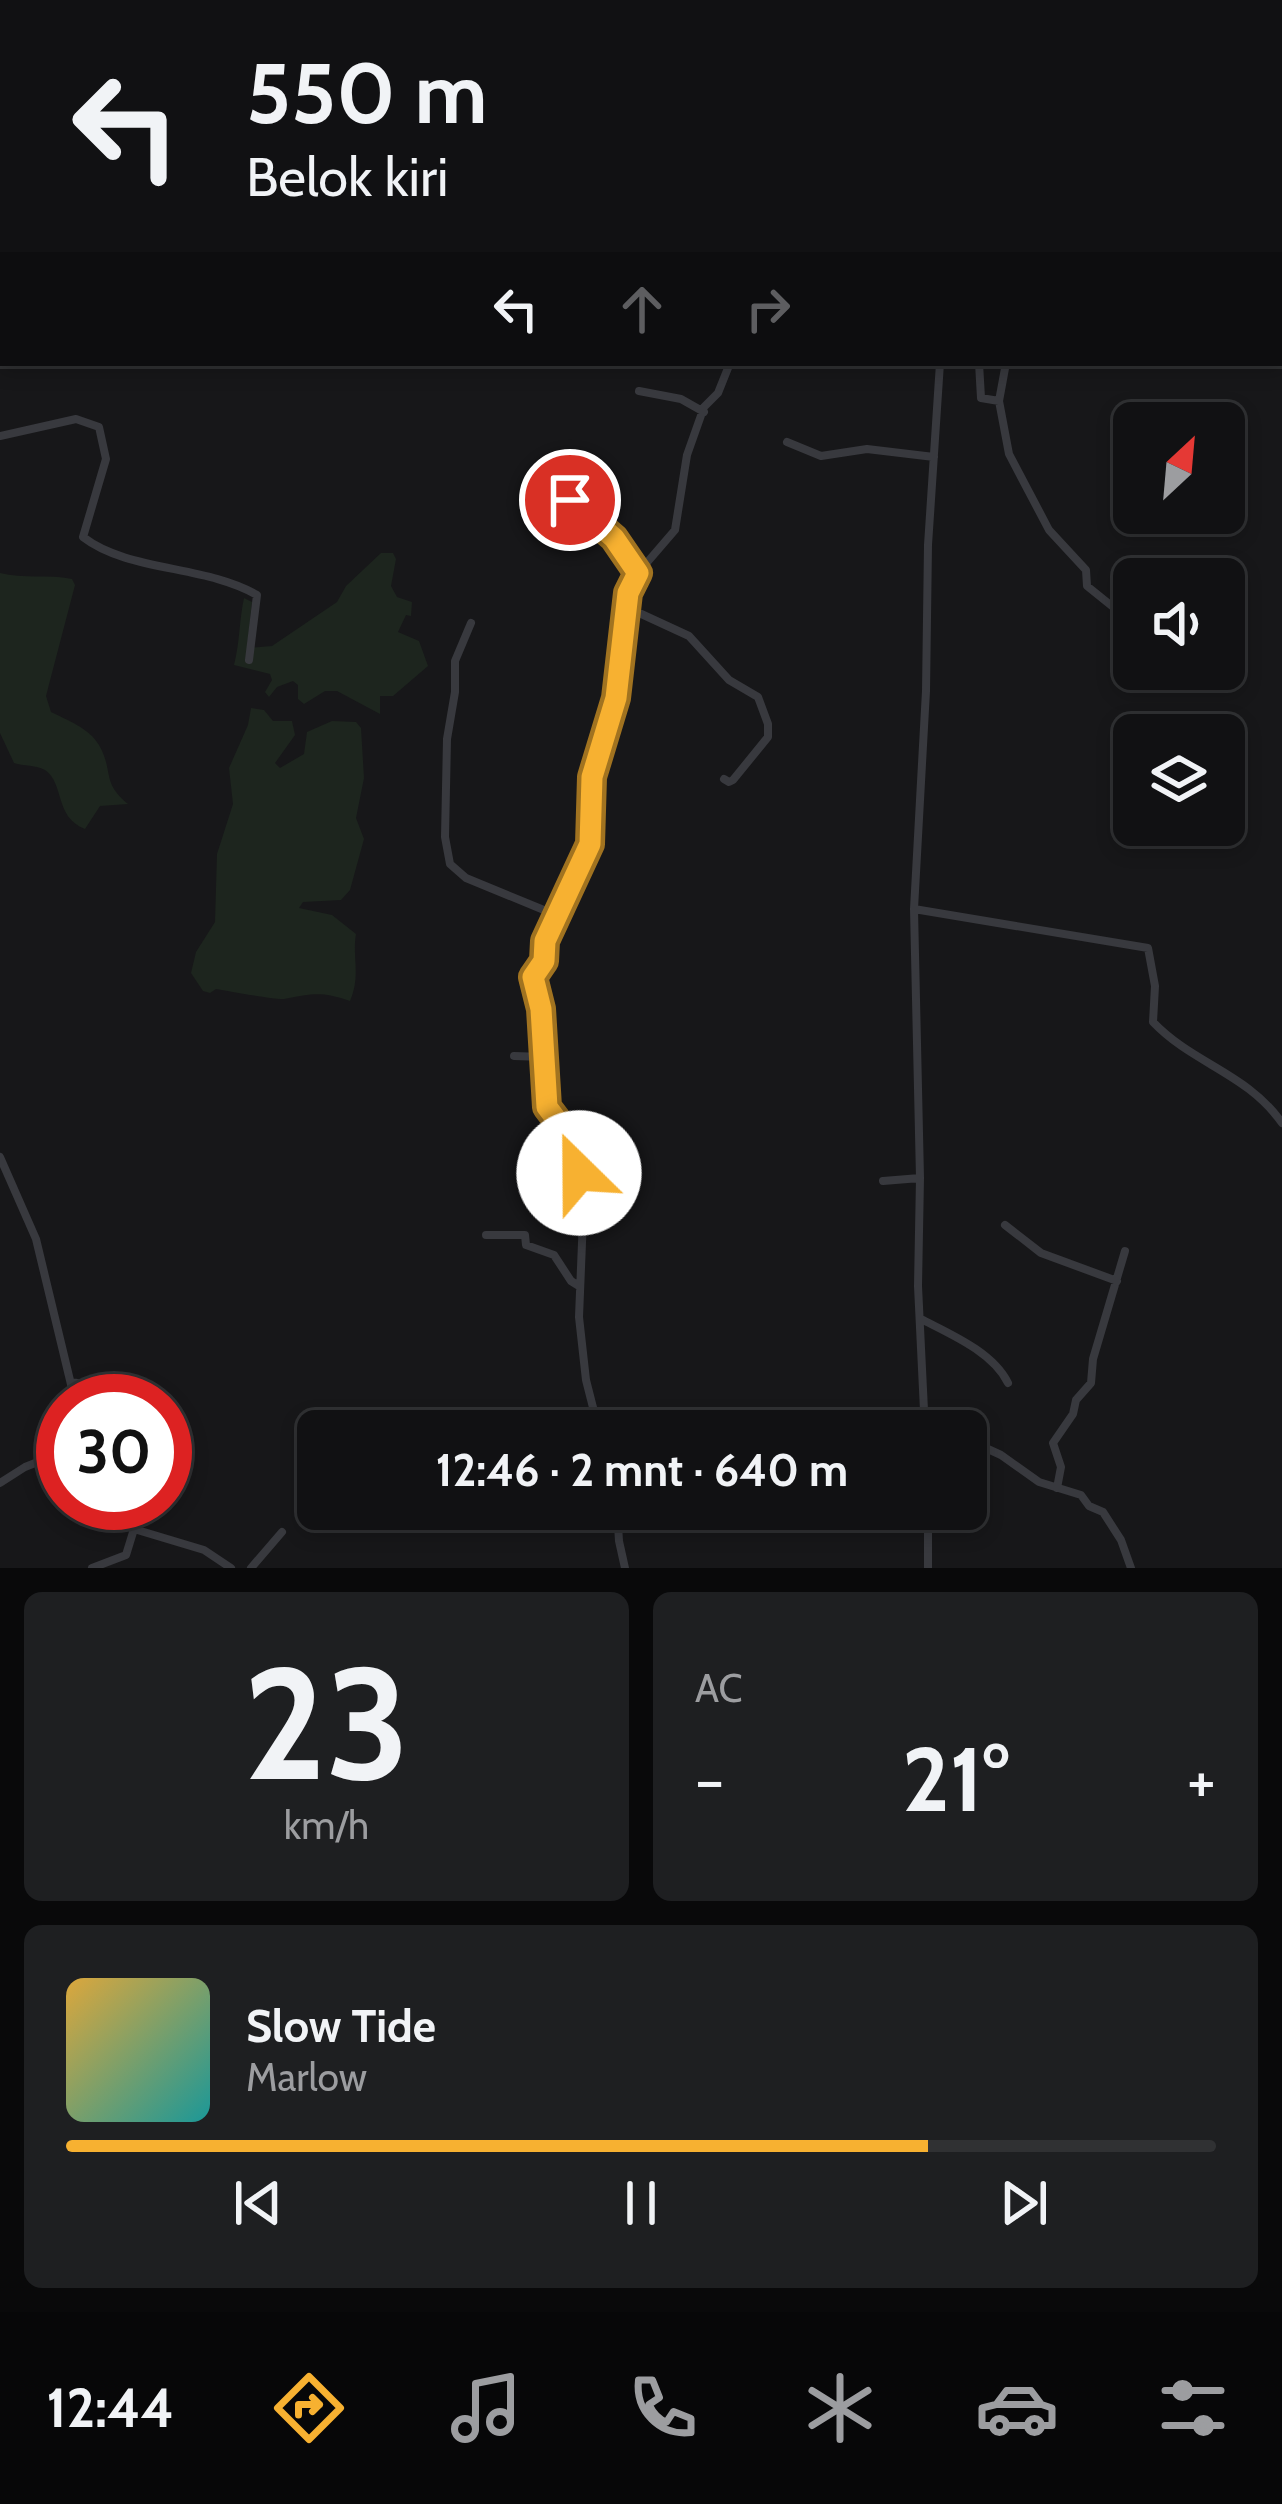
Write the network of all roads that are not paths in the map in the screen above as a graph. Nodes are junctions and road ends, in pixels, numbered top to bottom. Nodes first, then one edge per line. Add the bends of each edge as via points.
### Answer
1 (729, 366) edge
2 (940, 366) edge
3 (979, 366) edge
4 (1005, 366) edge
5 (639, 391) dead end
6 (999, 401) junction
7 (704, 412) junction
8 (0, 436) edge
9 (787, 442) dead end
10 (934, 457) junction
11 (570, 500) dead end
12 (636, 577) junction
13 (1113, 607) edge
14 (471, 623) dead end
15 (249, 659) dead end
16 (724, 778) dead end
17 (914, 909) junction
18 (556, 915) junction
19 (514, 1056) dead end
20 (545, 1058) junction
21 (1282, 1123) edge
22 (0, 1157) edge
23 (920, 1178) junction
24 (883, 1181) dead end
25 (1005, 1225) dead end
26 (485, 1235) dead end
27 (1125, 1251) dead end
28 (1117, 1281) junction
29 (579, 1286) junction
30 (920, 1318) junction
31 (68, 1374) edge
32 (1008, 1383) dead end
33 (594, 1410) edge
34 (924, 1410) edge
35 (987, 1449) edge
36 (36, 1463) edge
37 (0, 1483) edge
38 (1057, 1488) junction
39 (134, 1530) edge
40 (137, 1530) edge
41 (618, 1530) edge
42 (928, 1530) edge
43 (282, 1532) dead end
44 (92, 1568) edge
45 (231, 1568) edge
46 (251, 1568) edge
47 (626, 1568) edge
48 (928, 1568) edge
49 (1131, 1568) edge

1 - 7 street
2 - 10 street
3 - 6 street via 981,398
4 - 6 street
5 - 7 street
6 - 13 street via 1010,454 1049,530 1079,561 1089,588
7 - 12 street via 682,474 675,530
8 - 15 street via 76,418 99,427 106,459 83,537 106,552 188,569 257,595
9 - 10 street via 821,456 867,449
10 - 17 street
11 - 12 street via 614,538
12 - 16 street via 637,613 689,636 729,680 758,697 768,737 733,780
12 - 18 street via 616,698 592,777 590,844
14 - 18 street via 455,661 447,740 450,864
17 - 21 street via 1148,948 1153,1022 1242,1080
17 - 23 street
18 - 20 street via 533,977
19 - 20 street
20 - 29 street via 547,1107 579,1152
22 - 31 street via 37,1239
23 - 24 street
23 - 30 street
25 - 28 street via 1040,1253
26 - 29 street via 525,1235 526,1245 554,1255
27 - 28 street
28 - 38 street via 1090,1383 1053,1443
29 - 33 street
30 - 32 street via 975,1350
30 - 34 street
35 - 38 street
36 - 37 street
38 - 49 street via 1106,1514
39 - 44 street via 125,1555
40 - 45 street via 204,1550
41 - 47 street
42 - 48 street
43 - 46 street

